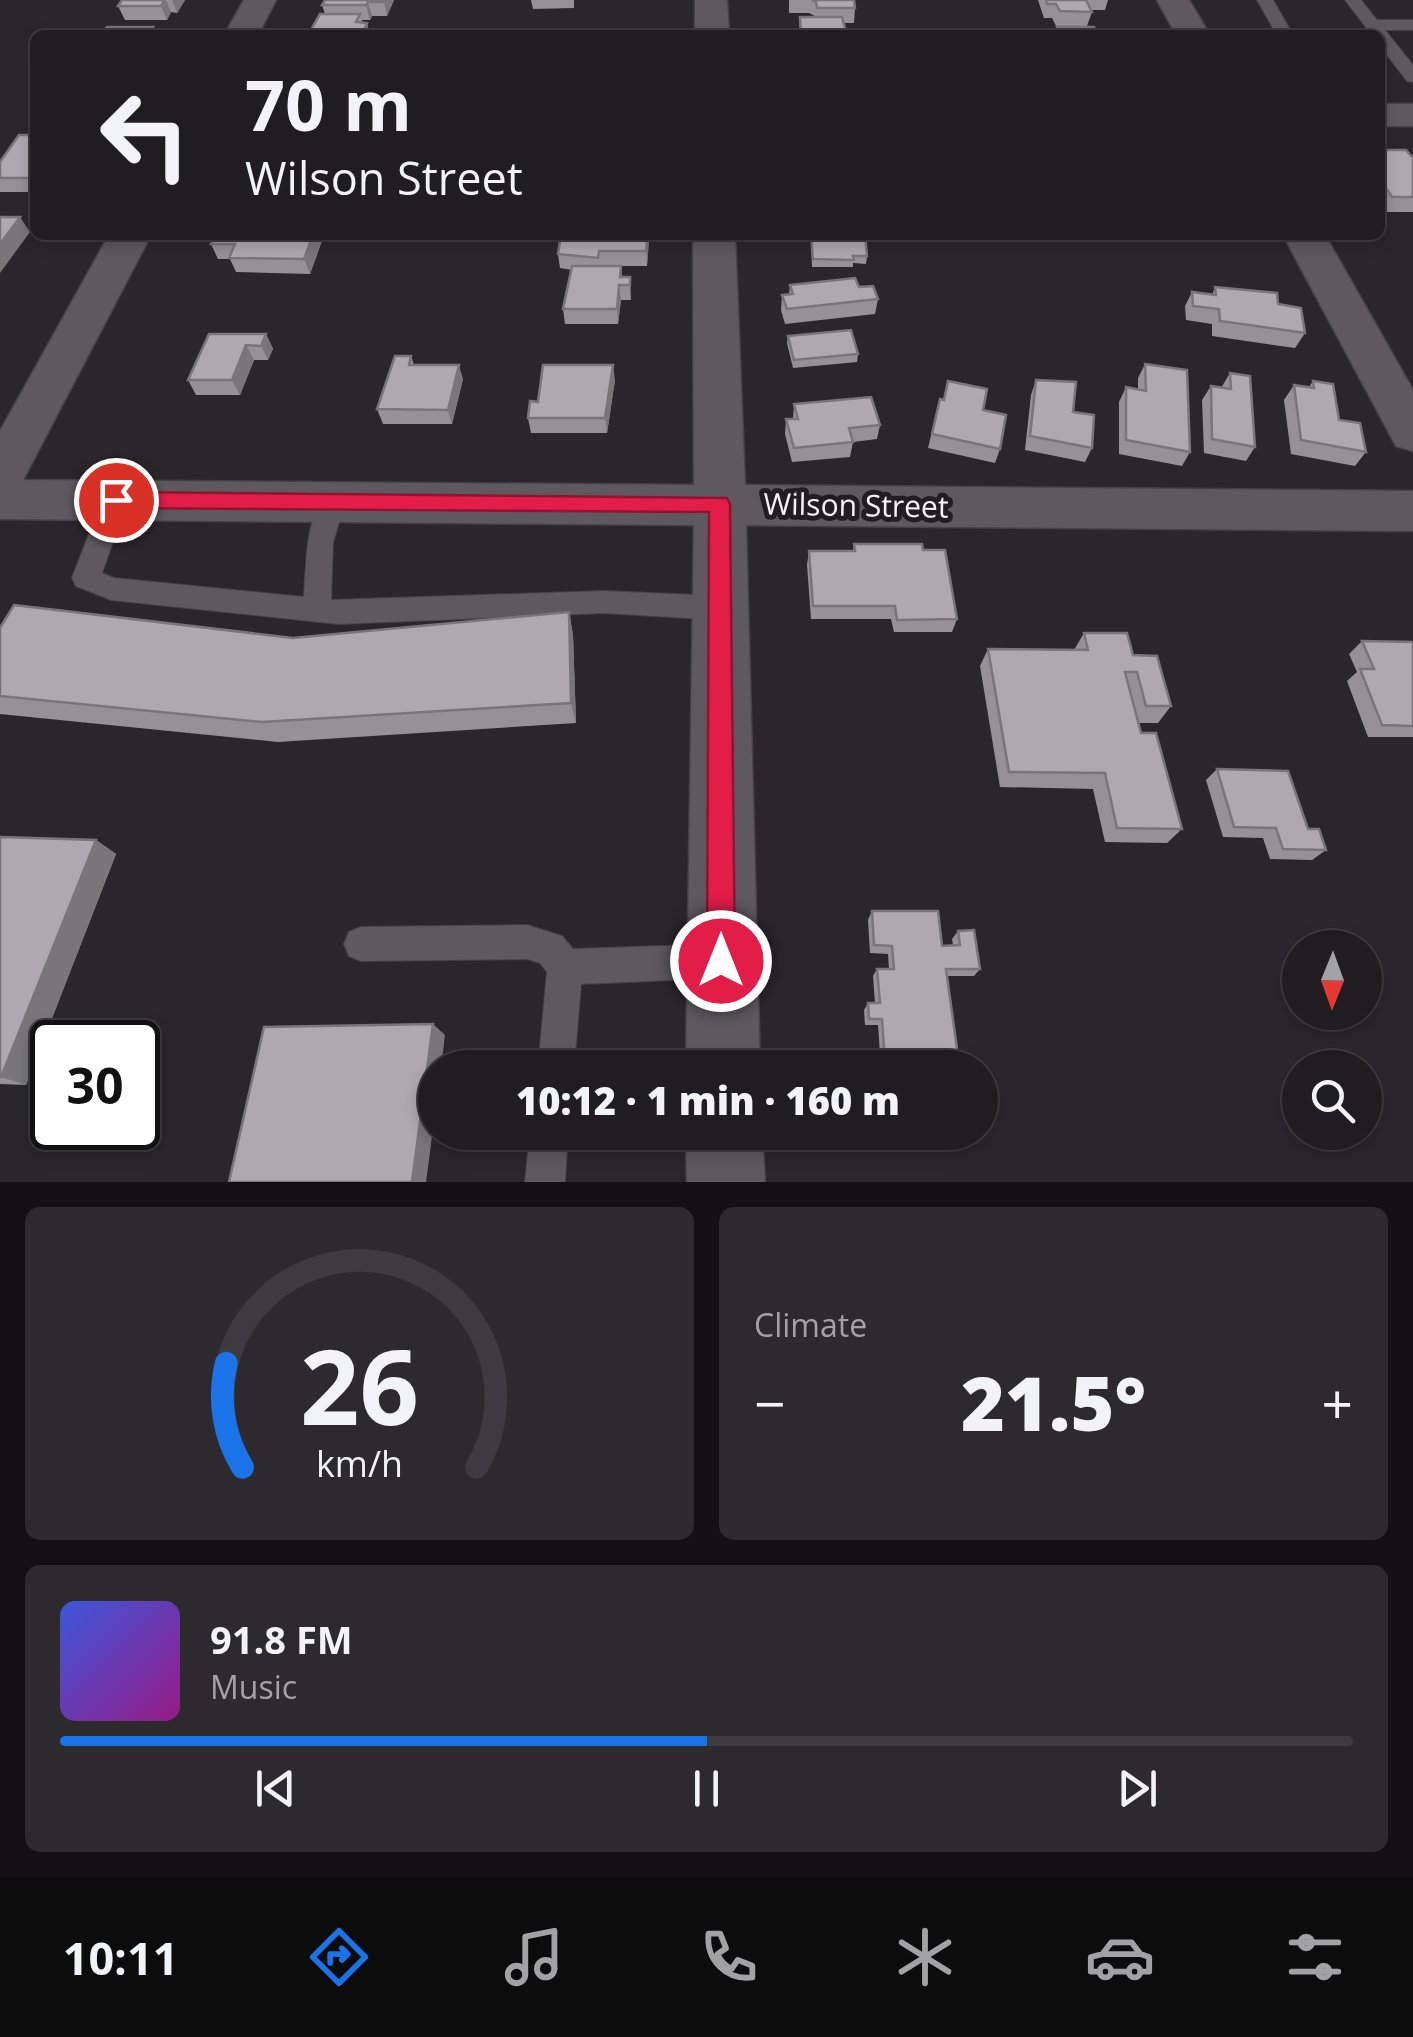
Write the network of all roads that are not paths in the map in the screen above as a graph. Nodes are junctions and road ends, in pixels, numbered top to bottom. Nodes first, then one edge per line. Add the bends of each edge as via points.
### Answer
1 (260, 0) edge
2 (711, 0) edge
3 (1173, 0) edge
4 (1265, 0) edge
5 (1353, 0) edge
6 (1413, 25) edge
7 (1373, 26) junction
8 (244, 30) edge
9 (712, 30) edge
10 (1190, 30) edge
11 (1283, 30) edge
12 (1376, 30) edge
13 (1385, 41) edge
14 (1385, 75) edge
15 (1412, 76) edge
16 (1413, 115) edge
17 (1385, 116) edge
18 (127, 240) edge
19 (714, 240) edge
20 (1307, 240) edge
21 (1413, 433) edge
22 (0, 476) edge
23 (0, 499) edge
24 (116, 500) junction
25 (332, 502) junction
26 (720, 504) junction
27 (1413, 512) edge
28 (720, 608) junction
29 (317, 610) junction
30 (361, 944) dead end
31 (721, 961) junction
32 (565, 966) junction
33 (558, 1050) edge
34 (723, 1050) edge
35 (548, 1150) edge
36 (725, 1150) edge
37 (545, 1182) edge
38 (726, 1182) edge

1 - 8 street
2 - 9 street
3 - 10 street
4 - 11 lane
5 - 7 lane
6 - 7 lane
7 - 12 lane
13 - 15 lane
14 - 15 lane
16 - 17 street
18 - 22 street
19 - 26 street
20 - 21 street
23 - 24 street, Wilson Street
24 - 25 street, Wilson Street
24 - 29 lane via 86,578 170,598
25 - 26 street, Wilson Street
25 - 29 lane via 320,543
26 - 27 street, Wilson Street
26 - 28 street
28 - 29 lane via 604,602
28 - 31 street
30 - 32 lane via 527,942 550,948
31 - 32 lane
31 - 34 street
32 - 33 lane
35 - 37 lane
36 - 38 street

